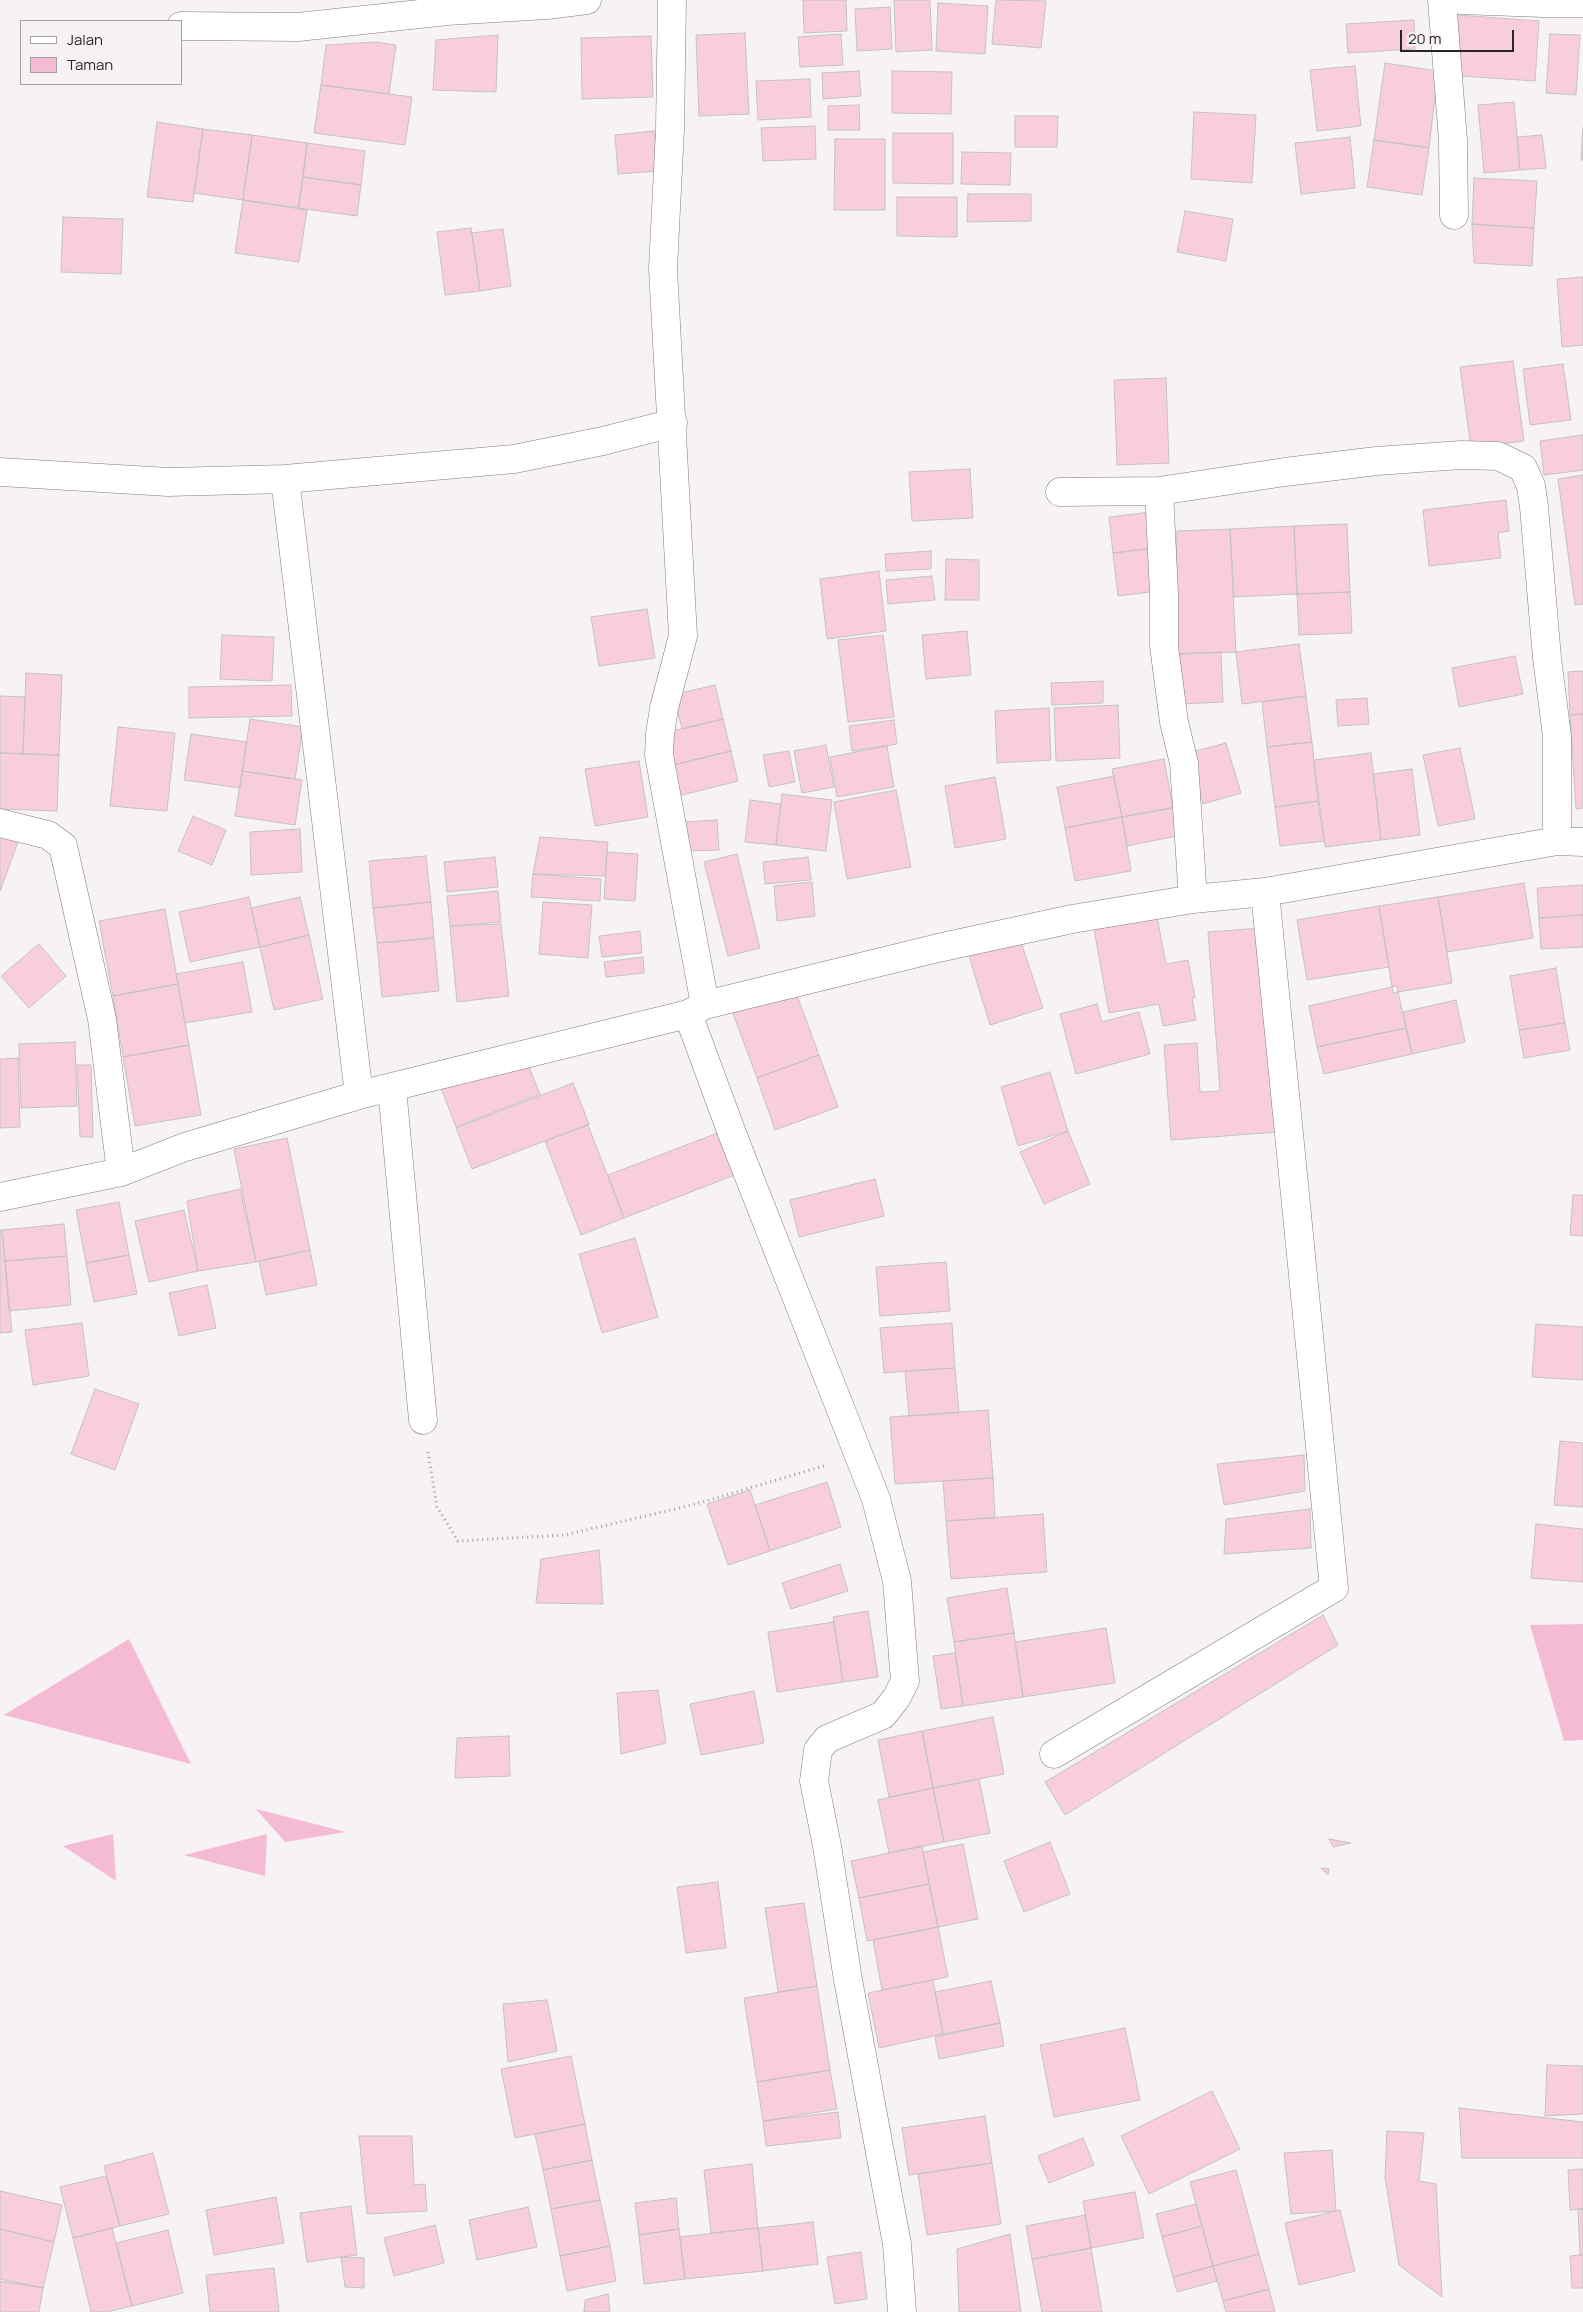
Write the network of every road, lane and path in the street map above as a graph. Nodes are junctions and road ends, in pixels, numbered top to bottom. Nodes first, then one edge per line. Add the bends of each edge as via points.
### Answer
1 (587, 0) edge
2 (672, 0) edge
3 (1442, 0) edge
4 (1461, 0) edge
5 (1583, 3) edge
6 (182, 26) edge
7 (1454, 215) dead end
8 (673, 422) junction
9 (0, 472) edge
10 (285, 479) junction
11 (1060, 492) dead end
12 (1159, 492) junction
13 (0, 823) edge
14 (1570, 842) edge
15 (1265, 892) junction
16 (1193, 900) junction
17 (697, 1009) junction
18 (392, 1088) junction
19 (359, 1095) junction
20 (121, 1172) junction
21 (0, 1197) edge
22 (423, 1420) joint
23 (859, 1456) junction
24 (1054, 1754) dead end
25 (902, 2312) edge

1 - 6 street via 298,27
2 - 8 street via 663,269
3 - 7 street via 1453,140
4 - 5 street
8 - 10 street via 514,460
8 - 17 street via 682,636 660,734 659,755
9 - 10 street via 168,482
10 - 19 street
11 - 12 street
12 - 14 street via 1285,472 1461,455 1498,456 1523,468 1531,486 1534,507 1547,658
12 - 16 street via 1164,646 1174,722 1184,763
13 - 20 street via 48,835 63,846 102,1019
14 - 15 street
15 - 16 street
15 - 24 street via 1334,1588
16 - 17 street via 1005,933
17 - 18 street
17 - 23 street via 736,1145
18 - 19 street
18 - 22 street
19 - 20 street via 185,1147
20 - 21 street
22 - 23 path via 437,1507 458,1541 565,1535 696,1504
23 - 25 street via 876,1499 897,1582 905,1681 897,1698 883,1715 827,1739 818,1750 814,1781 897,2244

